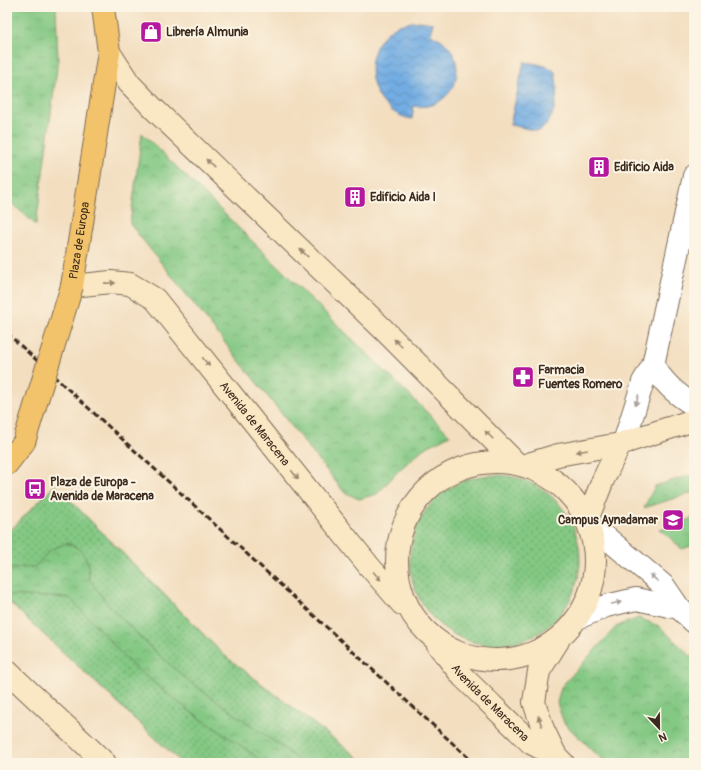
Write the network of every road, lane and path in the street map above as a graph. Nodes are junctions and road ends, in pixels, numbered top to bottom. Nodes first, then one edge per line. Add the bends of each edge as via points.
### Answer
1 (103, 7) edge
2 (109, 52) junction
3 (694, 176) edge
4 (72, 286) junction
5 (652, 365) junction
6 (694, 405) edge
7 (694, 420) edge
8 (622, 443) junction
9 (7, 464) edge
10 (520, 464) junction
11 (589, 524) junction
12 (412, 615) junction
13 (686, 615) edge
14 (580, 617) junction
15 (561, 637) junction
16 (433, 639) junction
17 (7, 671) edge
18 (559, 760) edge
19 (105, 763) edge

1 - 2 main road, Plaza de Europa
2 - 4 main road, Plaza de Europa
10 -> 2 main road via 384,329 153,108 129,83
3 - 5 street
4 - 9 main road, Plaza de Europa, bridge via 24,442
4 -> 12 main road, Avenida de Maracena via 111,282 130,284 155,299 369,566
5 - 6 street via 675,392
5 -> 8 street via 643,382
7 - 8 main road
8 -> 10 main road
8 - 11 main road via 603,480
10 - 11 main road via 551,477 578,503
10 - 12 main road via 484,462 451,472 422,494 405,521 397,549 398,581
13 -> 11 street via 664,586
11 - 14 main road via 596,568
12 - 16 main road, Avenida de Maracena
14 -> 13 street via 606,606 636,599
14 - 15 main road
15 - 16 main road via 536,652 492,661 461,654
18 -> 15 main road, Avenida de Maracena via 543,729 534,702 539,671
16 - 18 main road, Avenida de Maracena via 463,678 531,743
17 - 19 main road

